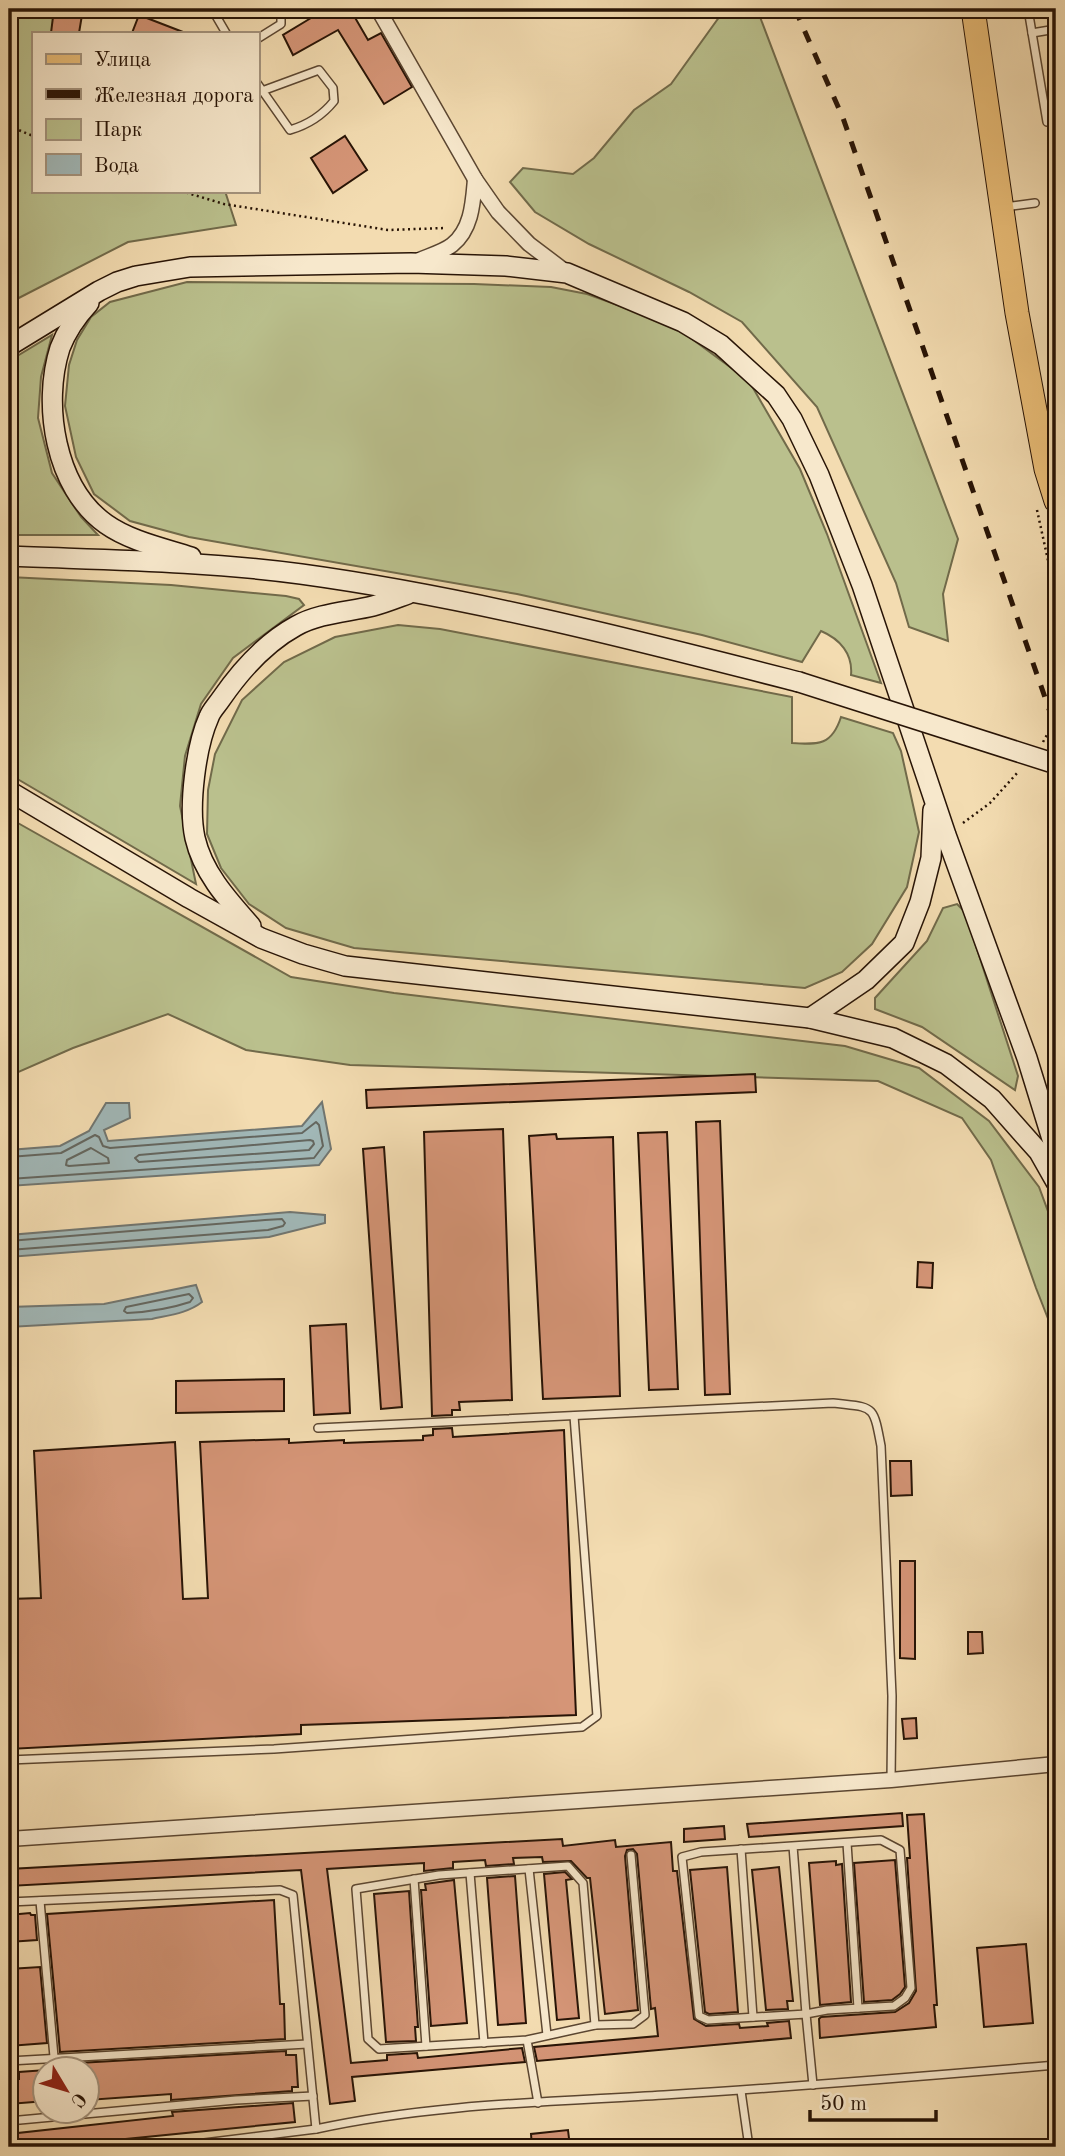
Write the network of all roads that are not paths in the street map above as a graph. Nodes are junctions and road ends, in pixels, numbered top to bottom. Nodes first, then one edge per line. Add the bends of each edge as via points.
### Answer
1 (212, 9) edge
2 (281, 9) edge
3 (378, 9) edge
4 (973, 9) edge
5 (1028, 9) edge
6 (1056, 29) edge
7 (225, 32) edge
8 (1032, 33) junction
9 (259, 38) edge
10 (259, 86) edge
11 (262, 91) junction
12 (1056, 120) edge
13 (475, 179) junction
14 (1035, 203) dead end
15 (1002, 207) junction
16 (411, 263) junction
17 (567, 273) junction
18 (99, 292) junction
19 (9, 346) edge
20 (1056, 501) edge
21 (9, 556) edge
22 (215, 565) junction
23 (413, 592) junction
24 (1056, 764) edge
25 (9, 791) edge
26 (933, 798) junction
27 (261, 937) junction
28 (810, 1018) junction
29 (1056, 1152) edge
30 (1056, 1182) edge
31 (574, 1416) junction
32 (318, 1428) dead end
33 (9, 1760) edge
34 (1056, 1764) edge
35 (891, 1780) junction
36 (9, 1839) edge
37 (847, 1843) junction
38 (793, 1846) junction
39 (741, 1849) junction
40 (631, 1855) dead end
41 (529, 1869) junction
42 (470, 1873) junction
43 (414, 1880) junction
44 (40, 1901) junction
45 (9, 1902) edge
46 (858, 2008) junction
47 (806, 2014) junction
48 (753, 2017) junction
49 (595, 2025) junction
50 (547, 2035) junction
51 (527, 2040) junction
52 (307, 2043) junction
53 (484, 2043) junction
54 (426, 2046) junction
55 (54, 2054) edge
56 (102, 2054) edge
57 (32, 2059) edge
58 (9, 2061) edge
59 (1056, 2065) edge
60 (813, 2085) junction
61 (741, 2091) junction
62 (313, 2096) junction
63 (538, 2103) junction
64 (102, 2111) edge
65 (32, 2118) edge
66 (9, 2121) edge
67 (316, 2129) junction
68 (172, 2147) edge
69 (749, 2147) edge

1 - 7 lane
2 - 9 lane via 281,24
3 - 13 street
4 - 15 main road
5 - 8 lane
6 - 8 lane
8 - 12 lane via 1047,122
10 - 11 lane
11 - 11 lane via 290,130 304,126 334,101 333,88 319,70
13 - 16 street via 466,228 452,246
13 - 17 street via 513,230
14 - 15 lane
15 - 20 main road via 1041,444
16 - 17 street
16 - 18 street via 190,267 136,276
17 - 26 street via 683,322 721,345 776,395 819,475 862,584
18 - 19 street
18 - 22 street via 70,329 56,369 53,427 65,468 85,504 103,523
21 - 22 street
22 - 23 street
23 - 24 street, bridge via 799,682
23 - 27 street via 297,625 261,650 209,716 192,801 195,838 209,873
25 - 27 street
26 - 28 street via 931,858 904,943 866,981
26 - 29 street
27 - 28 street via 345,966
28 - 30 street via 893,1038 946,1064 992,1099 1039,1152
31 - 32 lane
31 - 33 lane via 597,1716 582,1727 274,1749
31 - 35 lane via 833,1403 866,1407 876,1416 892,1682
34 - 35 street
35 - 36 street
37 - 38 lane
37 - 46 lane
37 - 46 lane via 881,1840 900,1850 911,1988 894,2006
38 - 39 lane
38 - 47 lane
39 - 48 lane
39 - 48 lane via 682,1857 699,2016 708,2020
40 - 49 lane via 645,2015 634,2024
41 - 42 lane
41 - 49 lane via 568,1866 583,1883
41 - 50 lane
42 - 43 lane
42 - 53 lane
43 - 54 lane
43 - 54 lane via 356,1889 368,2039 379,2049
44 - 45 lane
44 - 52 lane via 280,1890 293,1895
44 - 55 lane
46 - 47 lane
47 - 48 lane
47 - 60 lane
49 - 50 lane
50 - 51 lane
51 - 53 lane
51 - 63 lane
52 - 56 lane
52 - 62 lane
53 - 54 lane
57 - 58 lane
59 - 60 lane
60 - 61 lane
61 - 63 lane
61 - 69 lane
62 - 64 lane
62 - 67 lane
63 - 67 lane via 355,2120
65 - 66 lane
67 - 68 lane

